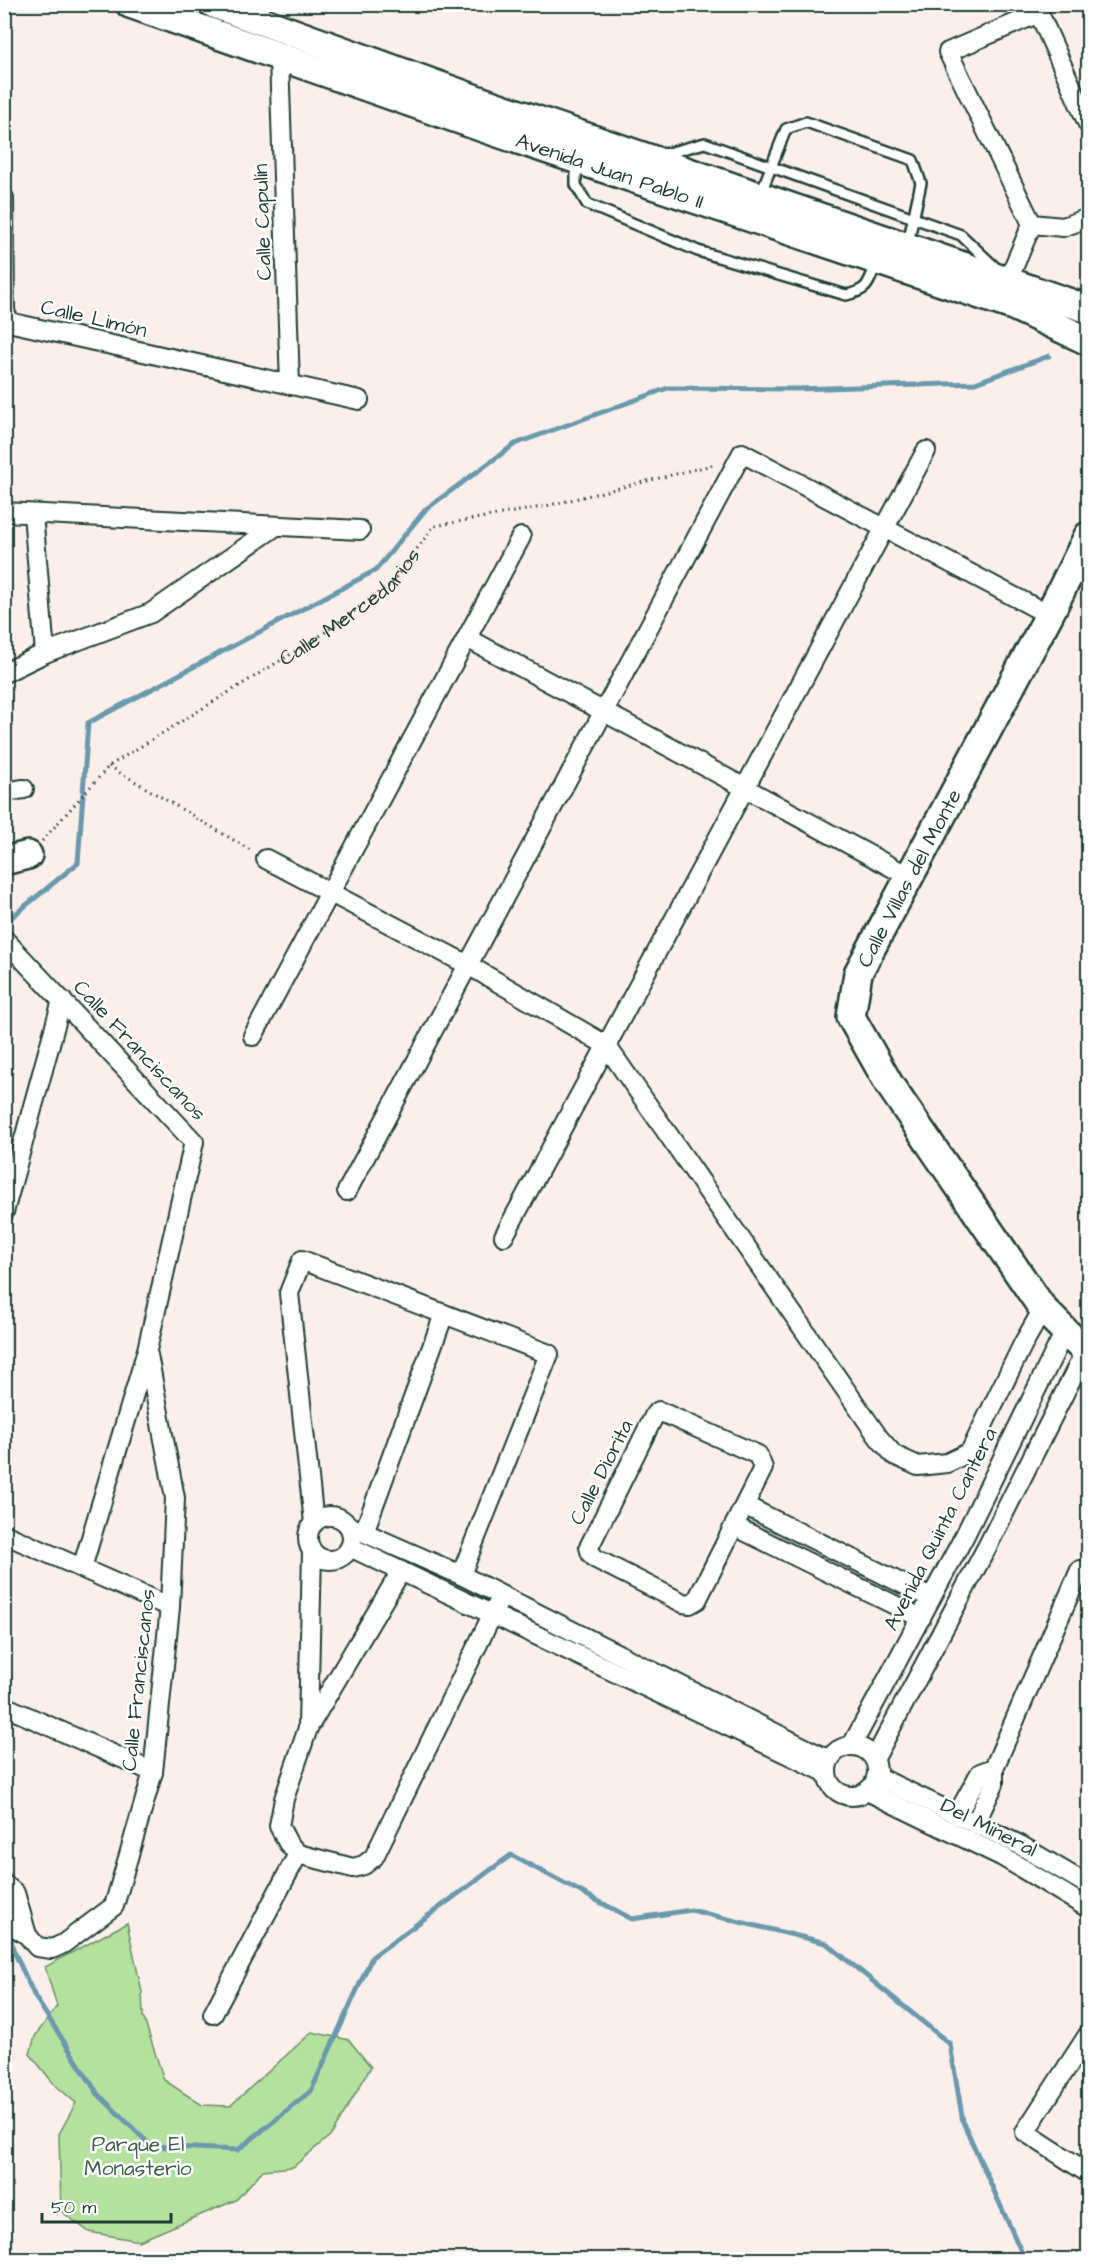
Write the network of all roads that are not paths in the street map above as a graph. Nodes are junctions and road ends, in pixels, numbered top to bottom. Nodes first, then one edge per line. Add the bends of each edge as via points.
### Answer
1 (130, 4) edge
2 (223, 6) edge
3 (279, 58) junction
4 (1089, 124) edge
5 (649, 158) junction
6 (575, 159) junction
7 (770, 166) junction
8 (760, 195) junction
9 (4, 198) edge
10 (914, 217) junction
11 (1089, 218) edge
12 (1032, 224) junction
13 (907, 246) junction
14 (876, 261) junction
15 (5, 274) edge
16 (1008, 280) junction
17 (1089, 309) edge
18 (1089, 341) edge
19 (290, 385) junction
20 (359, 400) dead end
21 (926, 451) dead end
22 (4, 512) edge
23 (33, 514) junction
24 (276, 526) junction
25 (884, 528) junction
26 (360, 530) dead end
27 (521, 537) dead end
28 (1087, 544) edge
29 (1049, 615) junction
30 (467, 638) junction
31 (45, 653) junction
32 (4, 673) edge
33 (604, 711) junction
34 (745, 788) junction
35 (24, 789) dead end
36 (4, 792) edge
37 (266, 859) road end
38 (910, 877) junction
39 (330, 893) junction
40 (5, 939) edge
41 (468, 965) junction
42 (62, 1000) junction
43 (253, 1036) dead end
44 (606, 1045) junction
45 (347, 1191) dead end
46 (4, 1212) edge
47 (504, 1236) dead end
48 (1043, 1309) junction
49 (444, 1314) junction
50 (1065, 1331) junction
51 (147, 1350) junction
52 (1087, 1353) edge
53 (746, 1506) junction
54 (314, 1522) junction
55 (736, 1527) junction
56 (357, 1529) junction
57 (4, 1534) edge
58 (350, 1547) junction
59 (312, 1551) junction
60 (82, 1568) junction
61 (1080, 1570) dead end
62 (401, 1571) junction
63 (461, 1575) junction
64 (502, 1596) junction
65 (931, 1598) junction
66 (170, 1606) junction
67 (492, 1613) junction
68 (921, 1618) junction
69 (608, 1658) junction
70 (4, 1706) edge
71 (308, 1728) junction
72 (852, 1745) junction
73 (875, 1758) junction
74 (828, 1767) junction
75 (994, 1768) junction
76 (153, 1772) junction
77 (878, 1777) junction
78 (867, 1791) junction
79 (957, 1815) junction
80 (975, 1824) junction
81 (298, 1854) junction
82 (4, 1884) edge
83 (1089, 1885) edge
84 (1089, 1908) edge
85 (17, 1929) edge
86 (213, 2014) dead end
87 (1089, 2035) edge
88 (1089, 2173) edge

1 - 3 main road, Avenida Juan Pablo II
2 - 5 main road, Avenida Juan Pablo II
3 - 6 main road, Avenida Juan Pablo II
3 - 19 street, Calle Capulín
4 - 12 street via 1039,12 948,52
5 - 7 lane via 705,143
5 - 8 main road, Avenida Juan Pablo II
6 - 14 main road, Avenida Juan Pablo II
6 - 14 lane via 576,185 587,204 698,251 846,295 867,288
7 - 8 lane
7 - 10 lane
7 - 10 lane via 786,129 806,122 902,156 913,160 921,183
8 - 13 main road, Avenida Juan Pablo II
9 - 15 street, Calle Limón
10 - 13 lane
10 - 16 lane via 961,234
11 - 12 street via 1063,227
12 - 16 street
13 - 16 main road, Avenida Juan Pablo II
14 - 18 main road, Avenida Juan Pablo II via 1012,306
15 - 19 street, Calle Limón via 5,310 13,323
16 - 17 main road, Avenida Juan Pablo II
19 - 20 street, Calle Limón
21 - 25 street
22 - 23 street
23 - 24 street
23 - 31 street
24 - 26 street
24 - 31 street via 151,613
25 - 29 street
25 - 33 street via 742,453
25 - 34 street
27 - 30 street
28 - 29 main road, Calle Villas del Monte
29 - 38 main road, Calle Villas del Monte
30 - 33 street
30 - 39 street
31 - 32 street
33 - 34 street
33 - 41 street
34 - 38 street
34 - 44 street
35 - 36 street
37 - 39 street
38 - 48 main road, Calle Villas del Monte via 858,973 851,1017 889,1084
39 - 41 street
39 - 43 street
40 - 42 street, Calle Franciscanos
41 - 44 street
41 - 45 street
42 - 46 street
42 - 51 street, Calle Franciscanos via 194,1142
44 - 47 street
44 - 48 street via 894,1455 918,1466 947,1462 969,1452
48 - 50 main road, Calle Villas del Monte
49 - 54 street via 302,1260 289,1293
49 - 56 street
49 - 63 street via 549,1354
50 - 52 main road, Calle Villas del Monte
50 - 65 street, Avenida Quinta Cantera
51 - 60 street, Calle Franciscanos
51 - 66 street, Calle Franciscanos via 175,1498
52 - 73 street
53 - 55 street, Calle Diorita
53 - 55 street, Calle Diorita via 764,1468 758,1455 659,1411 589,1547 596,1559 690,1604 698,1600
53 - 65 street
54 - 56 street via 335,1516
54 - 59 street via 308,1537
55 - 68 street
56 - 58 street
56 - 63 street
57 - 60 street
58 - 59 street via 333,1560 325,1560
58 - 62 street
59 - 71 street
60 - 66 street
61 - 75 street
62 - 67 street
62 - 71 street
63 - 64 street
64 - 67 street
64 - 69 street
65 - 68 street, Avenida Quinta Cantera
66 - 76 street, Calle Franciscanos
67 - 69 street
67 - 81 street via 374,1857 353,1868
68 - 72 street, Avenida Quinta Cantera
69 - 74 street
70 - 76 street
71 - 81 street via 279,1826
72 - 73 street via 864,1748
72 - 74 street via 838,1749
73 - 77 street
74 - 78 street via 831,1785 841,1794 854,1796
75 - 79 street via 980,1773
75 - 80 street via 994,1784
76 - 85 street, Calle Franciscanos via 114,1906 52,1949 37,1947
77 - 78 street
77 - 79 street, Del Mineral
78 - 84 street, Del Mineral via 1003,1857
79 - 80 street, Del Mineral
80 - 83 street, Del Mineral
81 - 86 street
82 - 85 street via 15,1893
87 - 88 street via 1025,2132

